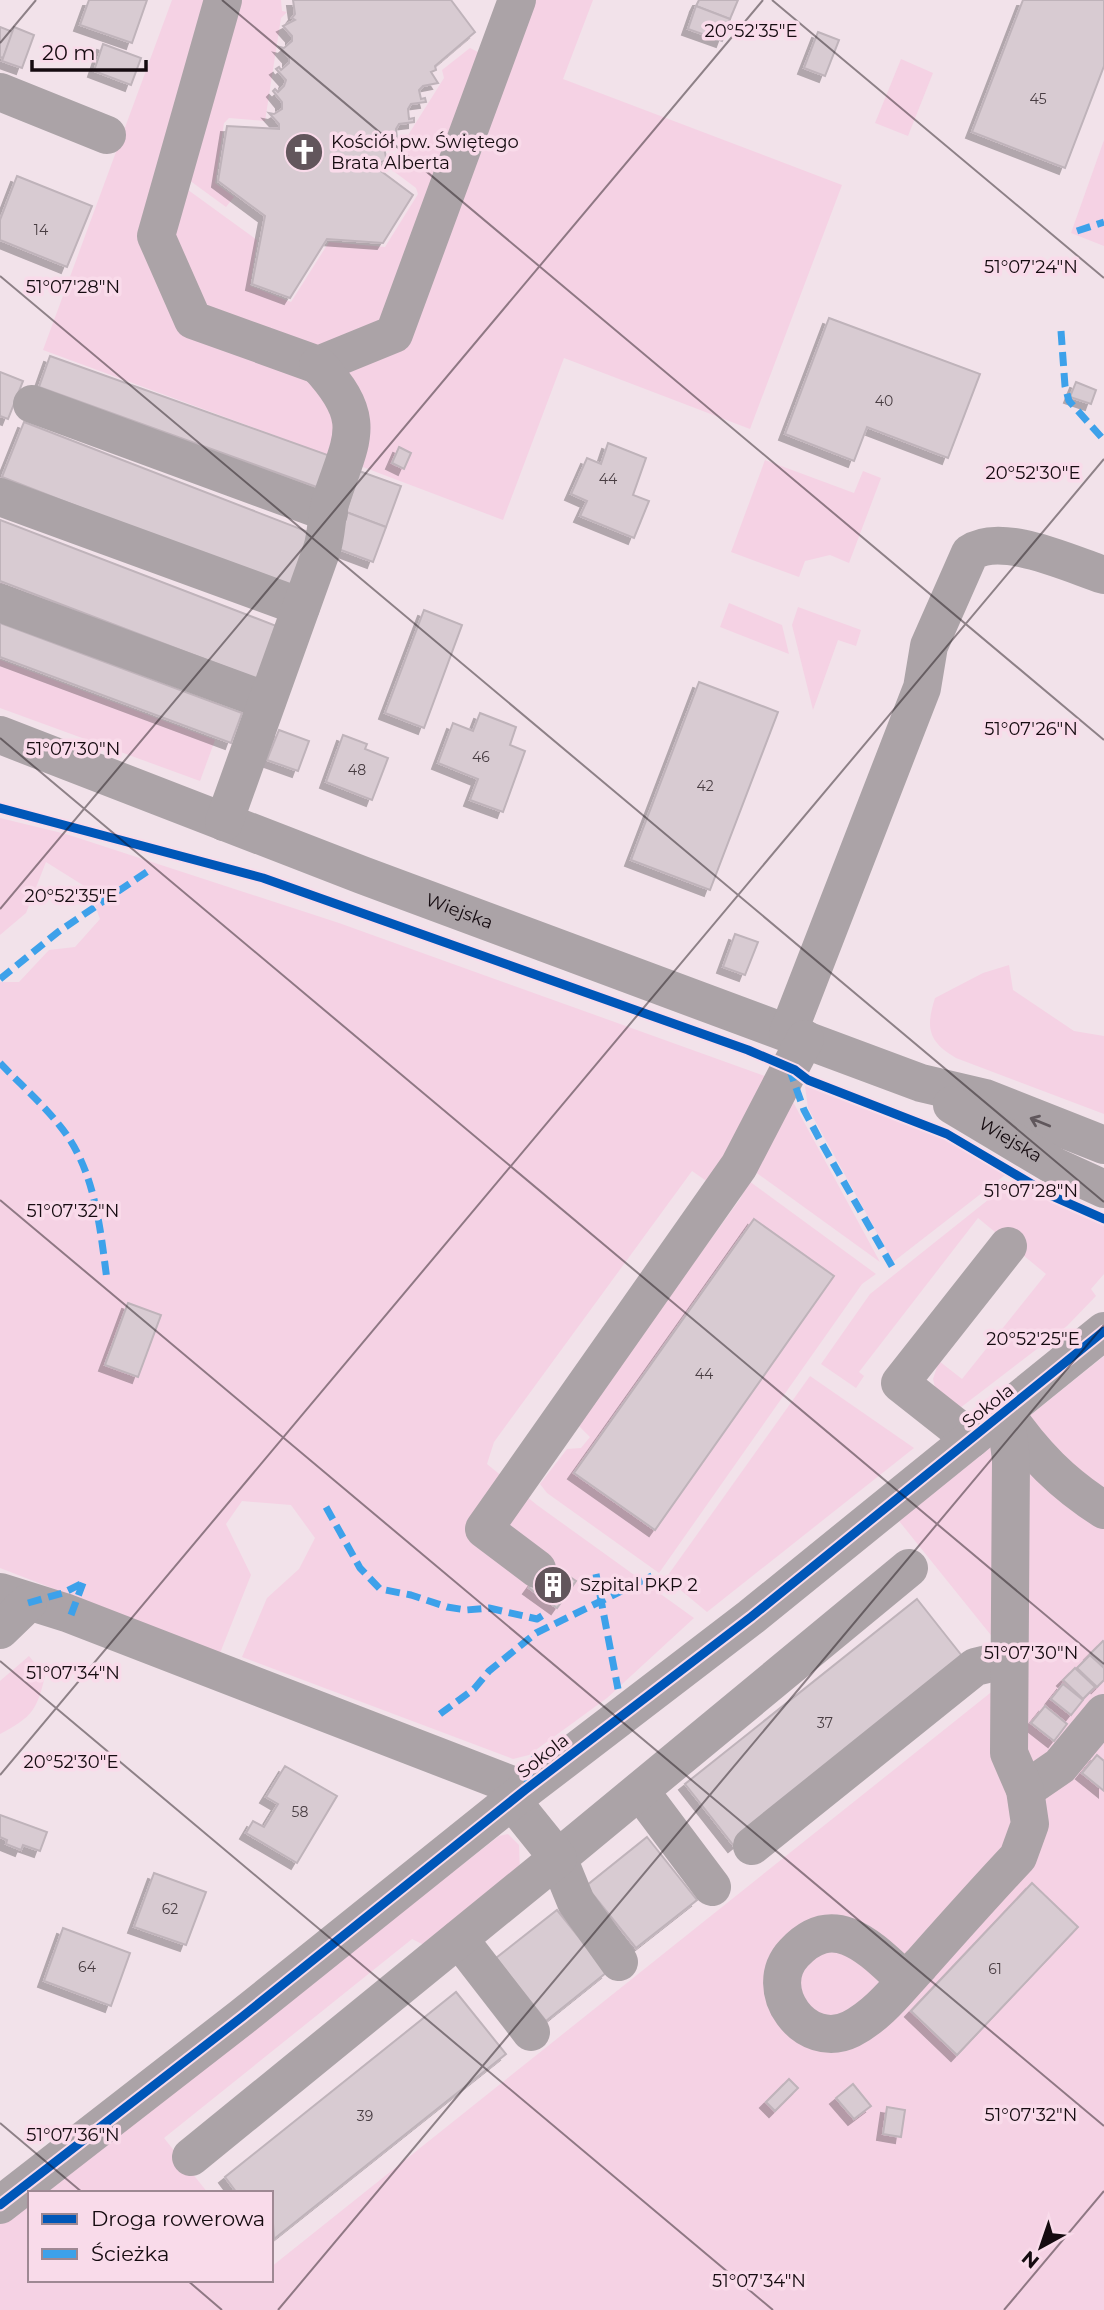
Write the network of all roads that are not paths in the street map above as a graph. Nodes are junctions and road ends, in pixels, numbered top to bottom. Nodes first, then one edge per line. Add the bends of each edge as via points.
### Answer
1 (223, 0) edge
2 (517, 0) edge
3 (0, 92) edge
4 (107, 135) dead end
5 (318, 365) junction
6 (32, 404) dead end
7 (0, 497) edge
8 (329, 513) junction
9 (1104, 575) edge
10 (0, 603) edge
11 (301, 607) junction
12 (267, 701) junction
13 (0, 735) edge
14 (224, 822) junction
15 (797, 1036) junction
16 (921, 1083) junction
17 (1104, 1145) edge
18 (1104, 1189) edge
19 (1008, 1246) dead end
20 (1104, 1331) edge
21 (1005, 1412) junction
22 (971, 1439) junction
23 (1104, 1510) edge
24 (909, 1568) dead end
25 (537, 1569) dead end
26 (14, 1597) edge
27 (0, 1630) edge
28 (1008, 1659) junction
29 (1104, 1713) edge
30 (640, 1790) junction
31 (1025, 1790) junction
32 (518, 1796) junction
33 (752, 1846) dead end
34 (558, 1858) junction
35 (712, 1887) dead end
36 (459, 1939) junction
37 (619, 1962) dead end
38 (905, 1980) dead end
39 (531, 2032) dead end
40 (191, 2157) dead end
41 (0, 2205) edge

1 - 5 street via 156,236 193,320
2 - 5 street via 394,334
3 - 4 street
5 - 8 street via 342,394 353,427
6 - 8 street
7 - 11 street
8 - 11 street via 325,539
9 - 15 street via 1003,545 971,544 929,646 922,688
10 - 12 street
11 - 12 street
12 - 14 street
13 - 14 street, Wiejska
14 - 15 street, Wiejska
15 - 16 street, Wiejska
15 - 25 street via 739,1166 484,1529
17 -> 16 street, Wiejska via 985,1098
16 - 18 street, Wiejska via 972,1119
19 - 22 street via 900,1383
20 - 21 street, Sokola
21 - 22 street, Sokola
21 - 23 street via 1038,1458
21 - 28 street via 1011,1459
22 - 32 street, Sokola via 751,1617
24 - 30 street
26 - 27 street
26 - 32 street via 71,1615
28 - 31 street via 1009,1753
28 - 33 street via 975,1667
29 - 31 street via 1060,1766
30 - 34 street
30 - 35 street
31 - 38 street via 1030,1824 1018,1857
32 - 34 street
32 - 41 street, Sokola
34 - 36 street
34 - 37 street via 576,1902
36 - 39 street
36 - 40 street

